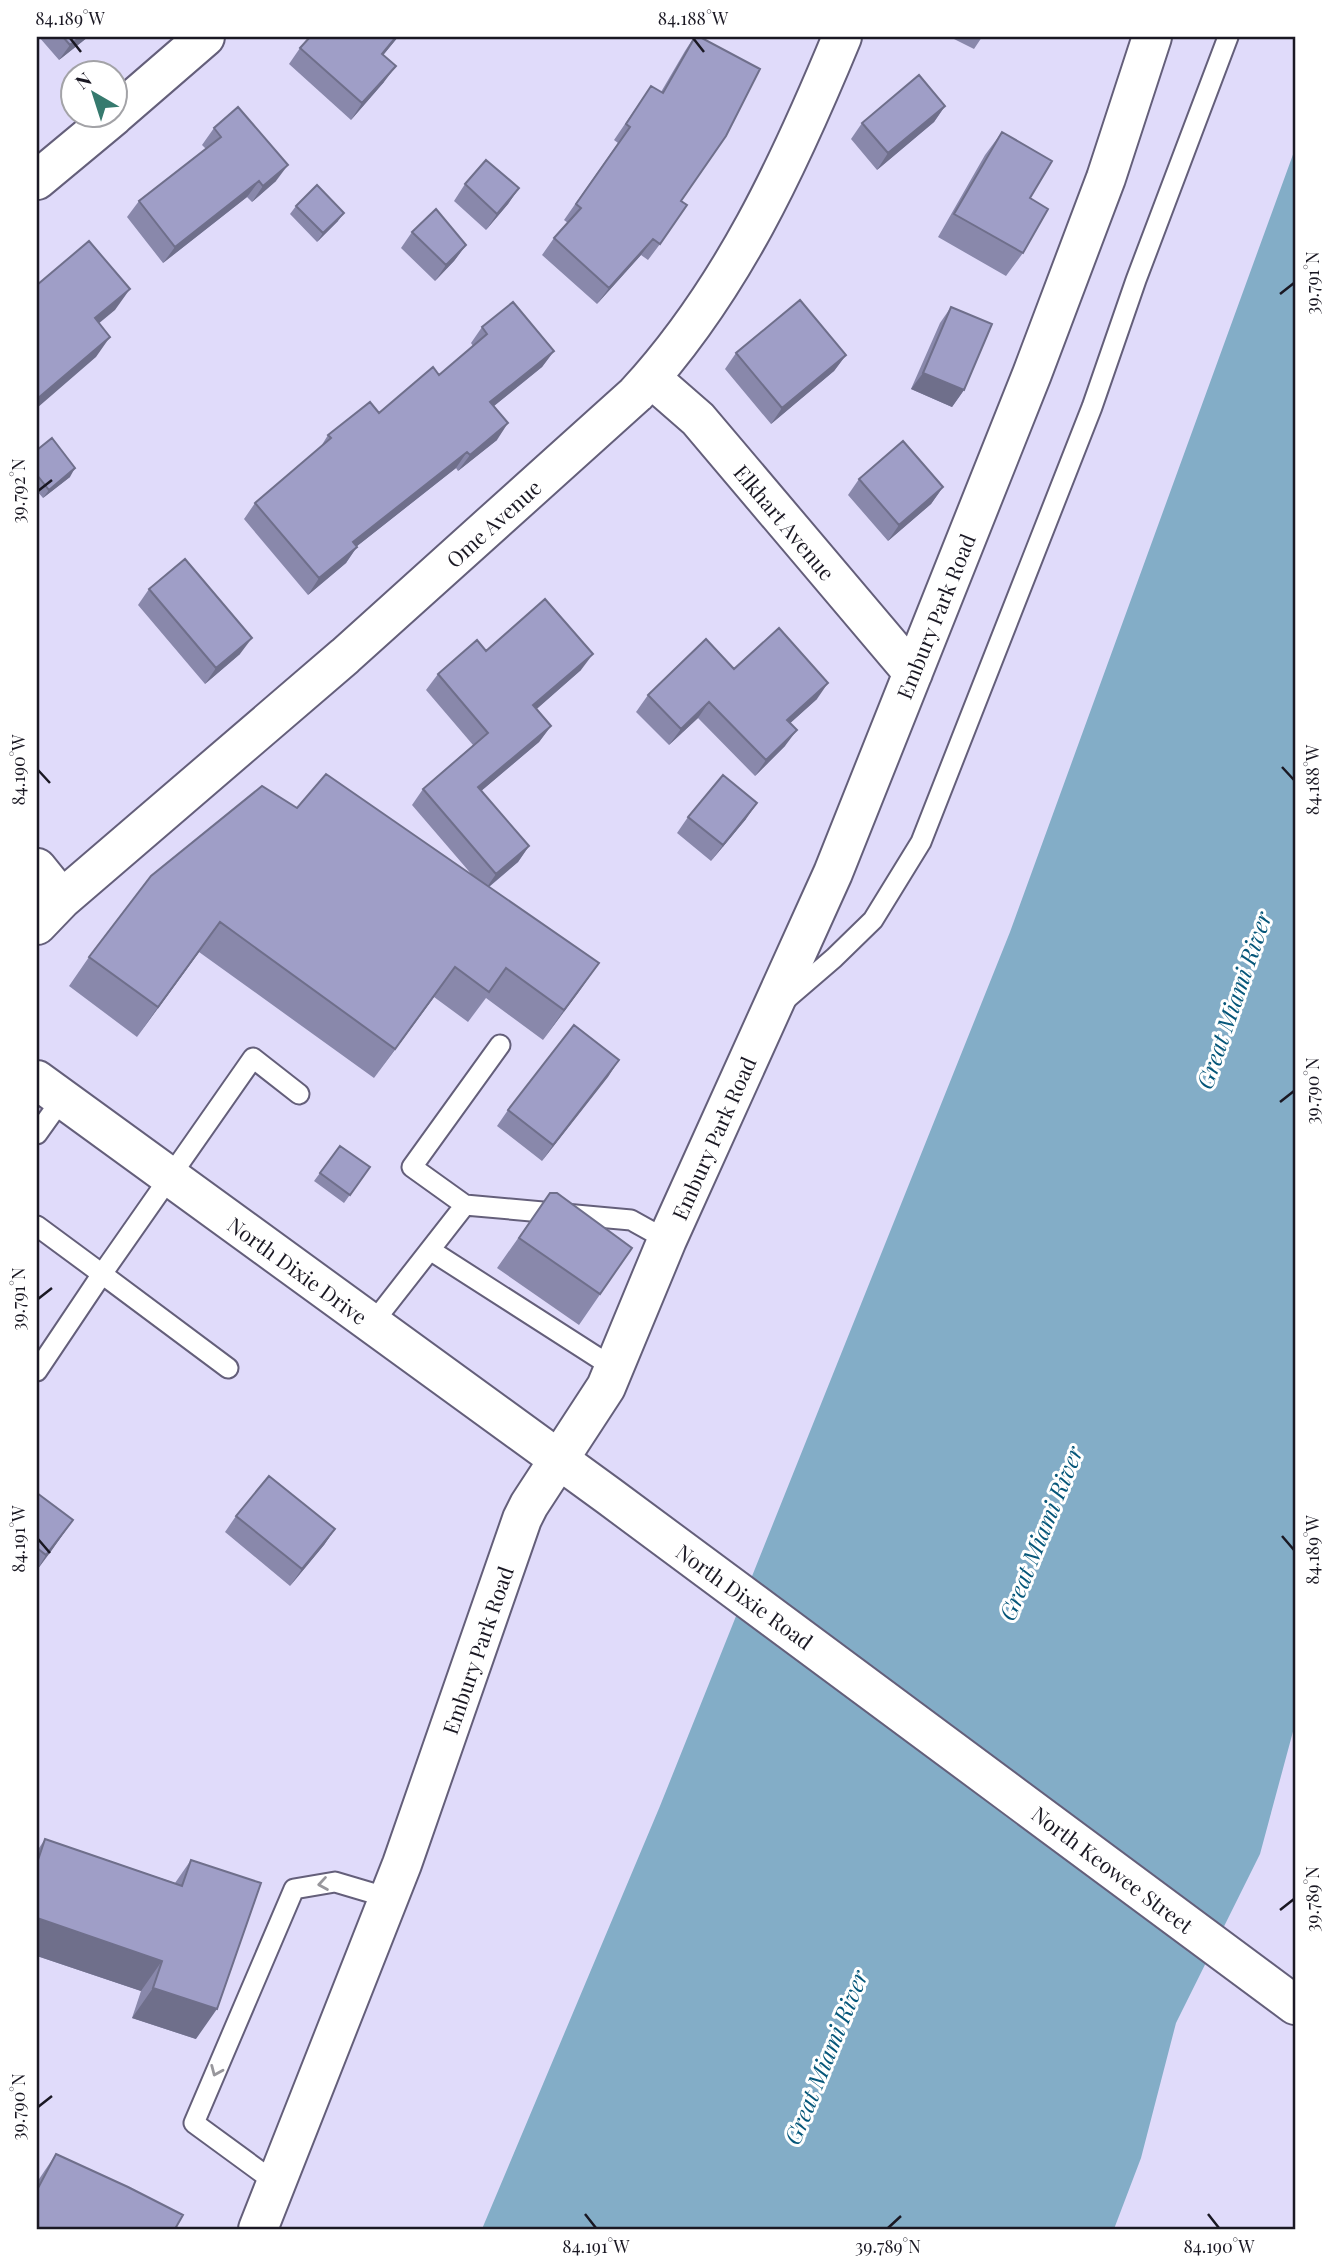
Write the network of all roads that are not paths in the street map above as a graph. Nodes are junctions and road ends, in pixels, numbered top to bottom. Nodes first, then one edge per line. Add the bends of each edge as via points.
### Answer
1 (205, 37) edge
2 (842, 37) edge
3 (1152, 37) edge
4 (1228, 37) edge
5 (130, 102) edge
6 (97, 130) edge
7 (37, 180) edge
8 (651, 378) junction
9 (913, 673) junction
10 (37, 868) edge
11 (49, 912) edge
12 (771, 1012) junction
13 (500, 1045) dead end
14 (49, 1089) edge
15 (299, 1094) dead end
16 (37, 1134) edge
17 (170, 1177) junction
18 (465, 1205) junction
19 (37, 1226) edge
20 (667, 1240) junction
21 (430, 1250) junction
22 (102, 1274) junction
23 (372, 1324) junction
24 (228, 1368) dead end
25 (614, 1368) junction
26 (37, 1371) edge
27 (559, 1459) junction
28 (931, 1733) joint
29 (389, 1898) junction
30 (1295, 2005) edge
31 (276, 2183) junction
32 (258, 2229) edge

1 - 5 street
2 - 8 street, Ome Avenue via 759,219 706,309
3 - 9 street, Embury Park Road via 1057,309
4 - 12 lane via 1092,407 921,842 873,920
6 - 7 street
8 - 9 street, Elkhart Avenue via 698,419
8 - 11 street, Ome Avenue via 345,656
9 - 12 street, Embury Park Road
10 - 11 street
12 - 20 street, Embury Park Road
13 - 18 lane via 412,1167
14 - 16 lane
14 - 17 street, North Dixie Drive
15 - 17 lane via 253,1058
17 - 22 lane
17 - 23 street, North Dixie Drive
18 - 20 lane via 631,1220
18 - 21 lane
19 - 22 lane
20 - 25 street, Embury Park Road
21 - 23 lane
21 - 25 lane
22 - 24 lane
22 - 26 lane
23 - 27 street, North Dixie Drive
25 - 27 street, Embury Park Road
27 - 28 street, North Dixie Road
27 - 29 street, Embury Park Road via 522,1519
28 - 30 street, North Keowee Street
29 - 31 street, Embury Park Road
29 -> 31 lane via 335,1882 294,1889 194,2123
31 - 32 street, Embury Park Road

